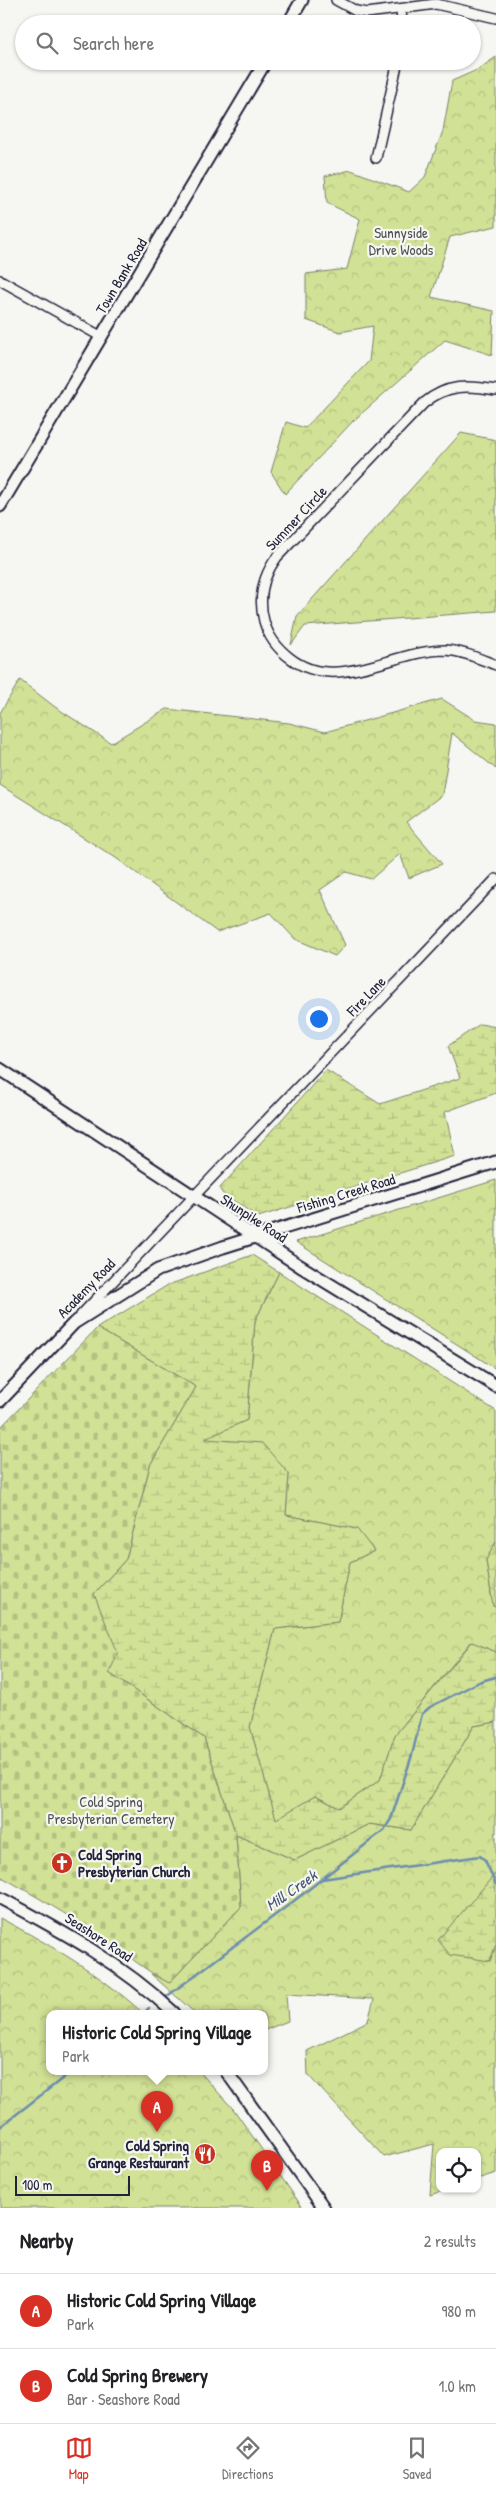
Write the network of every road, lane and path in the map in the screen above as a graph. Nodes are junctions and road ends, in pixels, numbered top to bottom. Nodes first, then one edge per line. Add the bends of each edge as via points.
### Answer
1 (302, 0) edge
2 (336, 0) edge
3 (402, 8) junction
4 (293, 15) edge
5 (402, 15) edge
6 (496, 18) edge
7 (261, 70) edge
8 (396, 70) edge
9 (376, 158) dead end
10 (0, 280) edge
11 (102, 337) junction
12 (496, 390) edge
13 (0, 506) edge
14 (496, 665) edge
15 (496, 879) edge
16 (0, 1068) edge
17 (496, 1162) edge
18 (194, 1196) junction
19 (256, 1237) junction
20 (74, 1323) junction
21 (496, 1386) edge
22 (0, 1401) edge
23 (0, 1898) edge
24 (170, 2010) edge
25 (229, 2075) edge
26 (324, 2208) edge

1 - 4 street
2 - 3 street via 367,13
3 - 5 street
3 - 6 street via 436,4
7 - 11 street, Town Bank Road
8 - 9 street
10 - 11 street
11 - 13 street, Town Bank Road
12 - 14 street, Summer Circle via 452,387 424,403 277,556 266,577 261,601 265,624 276,645 293,661 314,670 349,671 445,650 469,654
15 - 18 street, Fire Lane
16 - 18 street, Shunpike Road
17 - 19 street, Fishing Creek Road
18 - 19 street, Shunpike Road
18 - 20 street, Academy Road
19 - 20 street, Fishing Creek Road via 158,1270
19 - 21 street, Shunpike Road
20 - 22 street, Academy Road
23 - 24 street, Seashore Road via 104,1956
25 - 26 street

